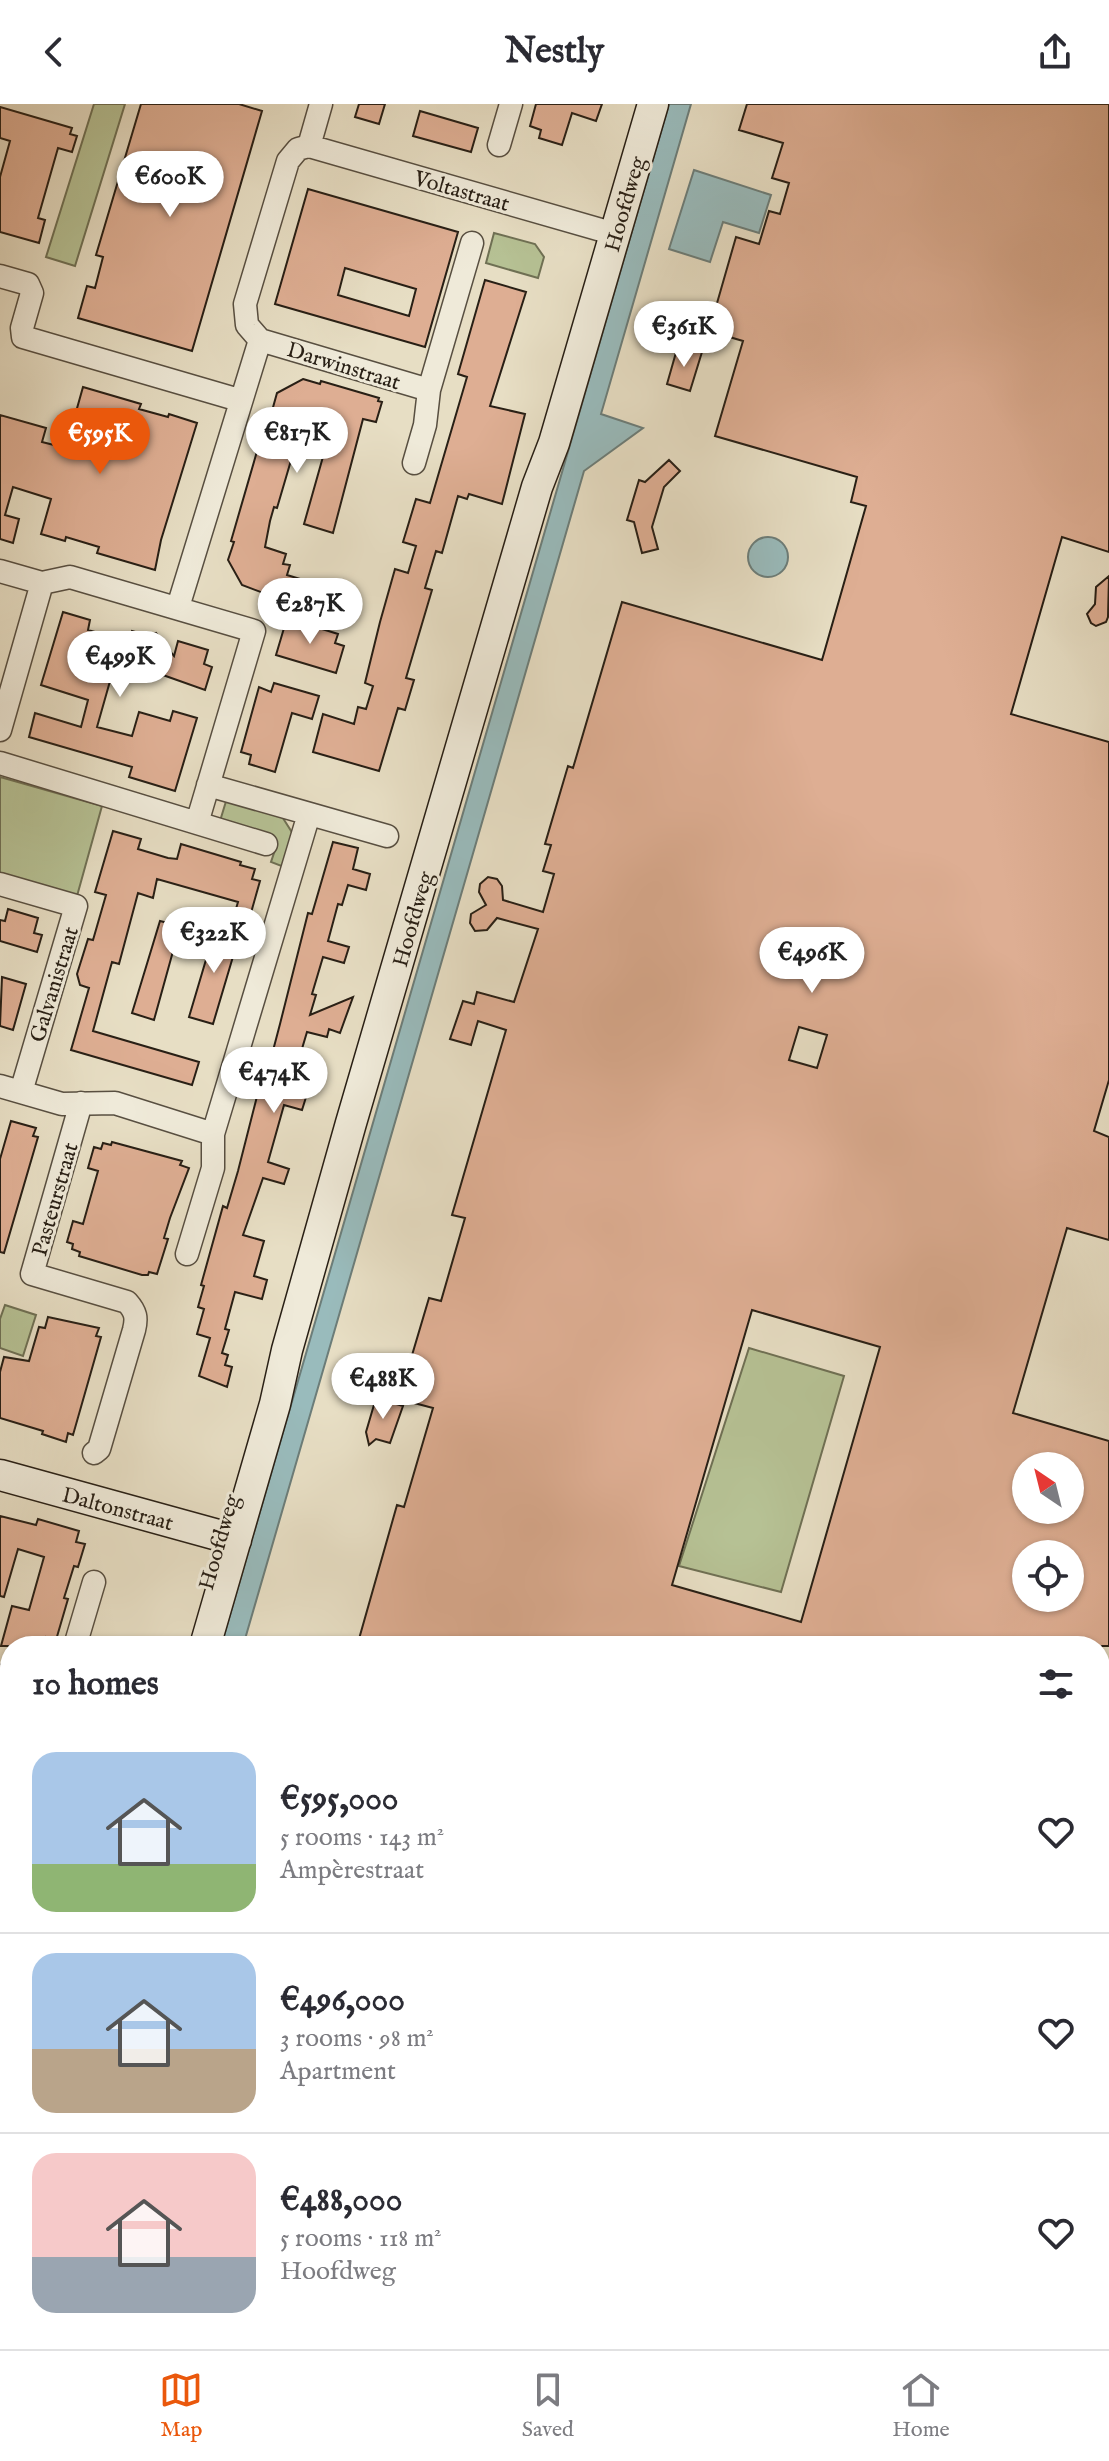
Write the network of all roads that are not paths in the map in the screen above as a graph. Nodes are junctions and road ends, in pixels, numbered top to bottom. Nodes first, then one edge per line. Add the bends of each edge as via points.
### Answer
1 (321, 104) edge
2 (511, 104) edge
3 (638, 104) edge
4 (653, 104) edge
5 (499, 145) dead end
6 (309, 146) junction
7 (607, 232) junction
8 (472, 243) dead end
9 (0, 276) edge
10 (260, 340) junction
11 (429, 390) junction
12 (239, 400) junction
13 (414, 463) dead end
14 (0, 571) edge
15 (42, 583) junction
16 (178, 607) junction
17 (0, 730) edge
18 (0, 763) edge
19 (208, 785) junction
20 (309, 814) junction
21 (197, 823) junction
22 (387, 836) dead end
23 (266, 844) dead end
24 (0, 884) edge
25 (10, 1089) edge
26 (81, 1103) junction
27 (213, 1134) junction
28 (187, 1254) dead end
29 (94, 1453) dead end
30 (0, 1475) edge
31 (228, 1538) junction
32 (94, 1582) dead end
33 (78, 1636) edge
34 (192, 1636) edge
35 (207, 1636) edge

1 - 6 street
2 - 5 street
3 - 7 main road, Hoofdweg
4 - 7 main road, Hoofdweg
6 - 7 street, Voltastraat
6 - 10 street via 288,161 245,304 247,325
7 - 31 main road, Hoofdweg via 554,443 537,487 275,1404
8 - 11 street, Darwinstraat
9 - 12 street via 28,284 32,293 23,337
10 - 11 street, Darwinstraat
10 - 12 street
11 - 13 street, Darwinstraat
12 - 16 street
14 - 15 street
15 - 16 street via 70,577
15 - 17 street
16 - 19 street via 254,631
18 - 21 street
19 - 20 street
19 - 21 street
20 - 22 street
20 - 27 street
21 - 23 street
24 - 25 street, Galvanistraat via 76,906
25 - 26 street via 62,1104
26 - 27 street via 115,1103
26 - 29 street, Pasteurstraat via 32,1274 127,1302 134,1310 134,1330
27 - 28 street via 213,1168
30 - 31 main road, Daltonstraat
31 - 34 main road, Hoofdweg
31 - 35 main road, Hoofdweg
32 - 33 street

